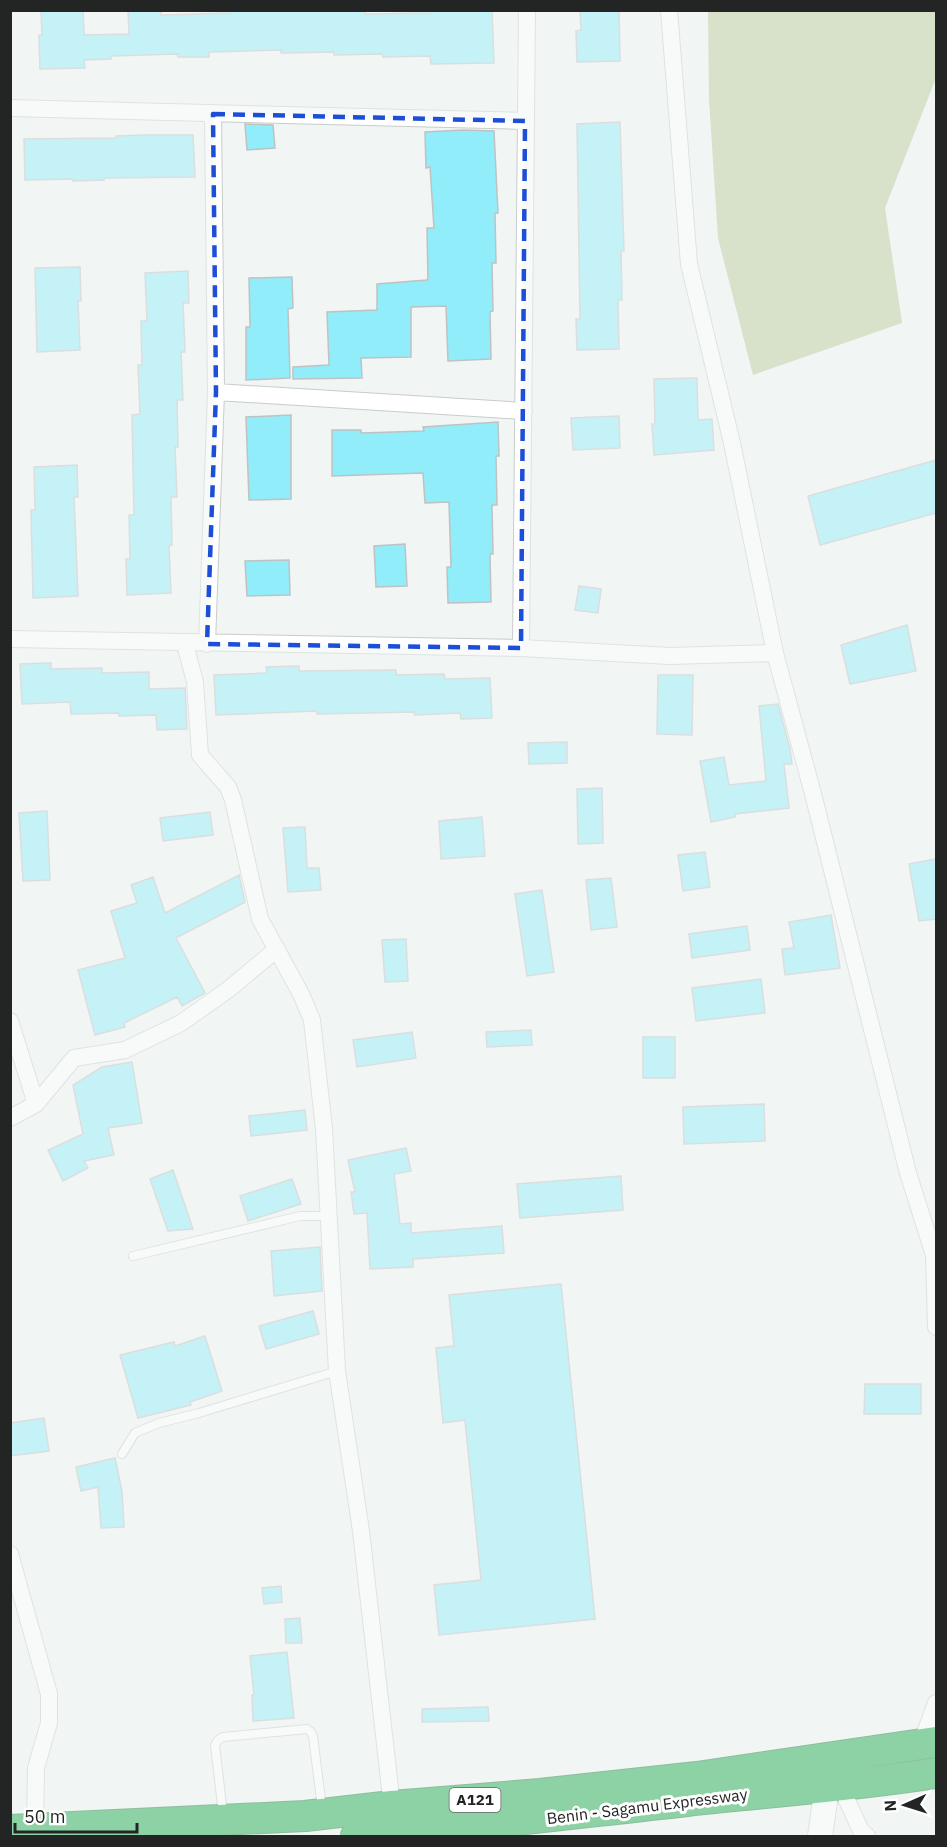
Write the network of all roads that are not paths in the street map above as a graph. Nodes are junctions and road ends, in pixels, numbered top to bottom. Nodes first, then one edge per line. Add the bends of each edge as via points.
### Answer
1 (527, 10) edge
2 (669, 10) edge
3 (10, 108) edge
4 (213, 114) junction
5 (525, 121) junction
6 (216, 392) junction
7 (524, 411) junction
8 (10, 639) edge
9 (185, 644) junction
10 (207, 644) junction
11 (521, 648) junction
12 (775, 653) junction
13 (277, 949) junction
14 (10, 1021) edge
15 (36, 1104) junction
16 (10, 1118) edge
17 (330, 1216) junction
18 (133, 1256) dead end
19 (936, 1327) edge
20 (337, 1371) junction
21 (122, 1454) dead end
22 (10, 1554) edge
23 (936, 1703) edge
24 (929, 1743) edge
25 (936, 1773) edge
26 (831, 1777) junction
27 (224, 1820) junction
28 (311, 1822) edge
29 (401, 1825) edge
30 (23, 1829) edge
31 (356, 1836) edge
32 (820, 1836) edge
33 (867, 1836) edge

1 - 5 street
2 - 12 street via 689,264 732,443
3 - 4 street
4 - 5 street
4 - 6 street
5 - 7 street
6 - 7 street
6 - 10 street
7 - 11 street
8 - 9 street
9 - 10 street
9 - 13 street via 195,682 200,755 228,787 260,919
10 - 11 street
11 - 12 street via 670,656
12 - 19 street via 908,1173 934,1255
13 - 15 street via 181,1023 125,1050 74,1059
13 - 17 street via 312,1020
14 - 15 street
15 - 16 street
17 - 18 lane via 300,1216
17 - 20 street
20 - 21 lane via 159,1423 135,1433
20 - 29 street
22 - 30 street via 49,1694 49,1724
23 - 24 street
24 - 26 highway, A121
25 - 26 highway, A121
26 - 29 highway, A121 via 697,1777 551,1793
26 - 32 street
26 - 33 street
27 - 28 highway, A121
27 - 28 lane via 215,1745 218,1740 307,1728 313,1736
27 - 30 highway, A121
28 - 29 highway, A121
29 - 31 highway, A121

